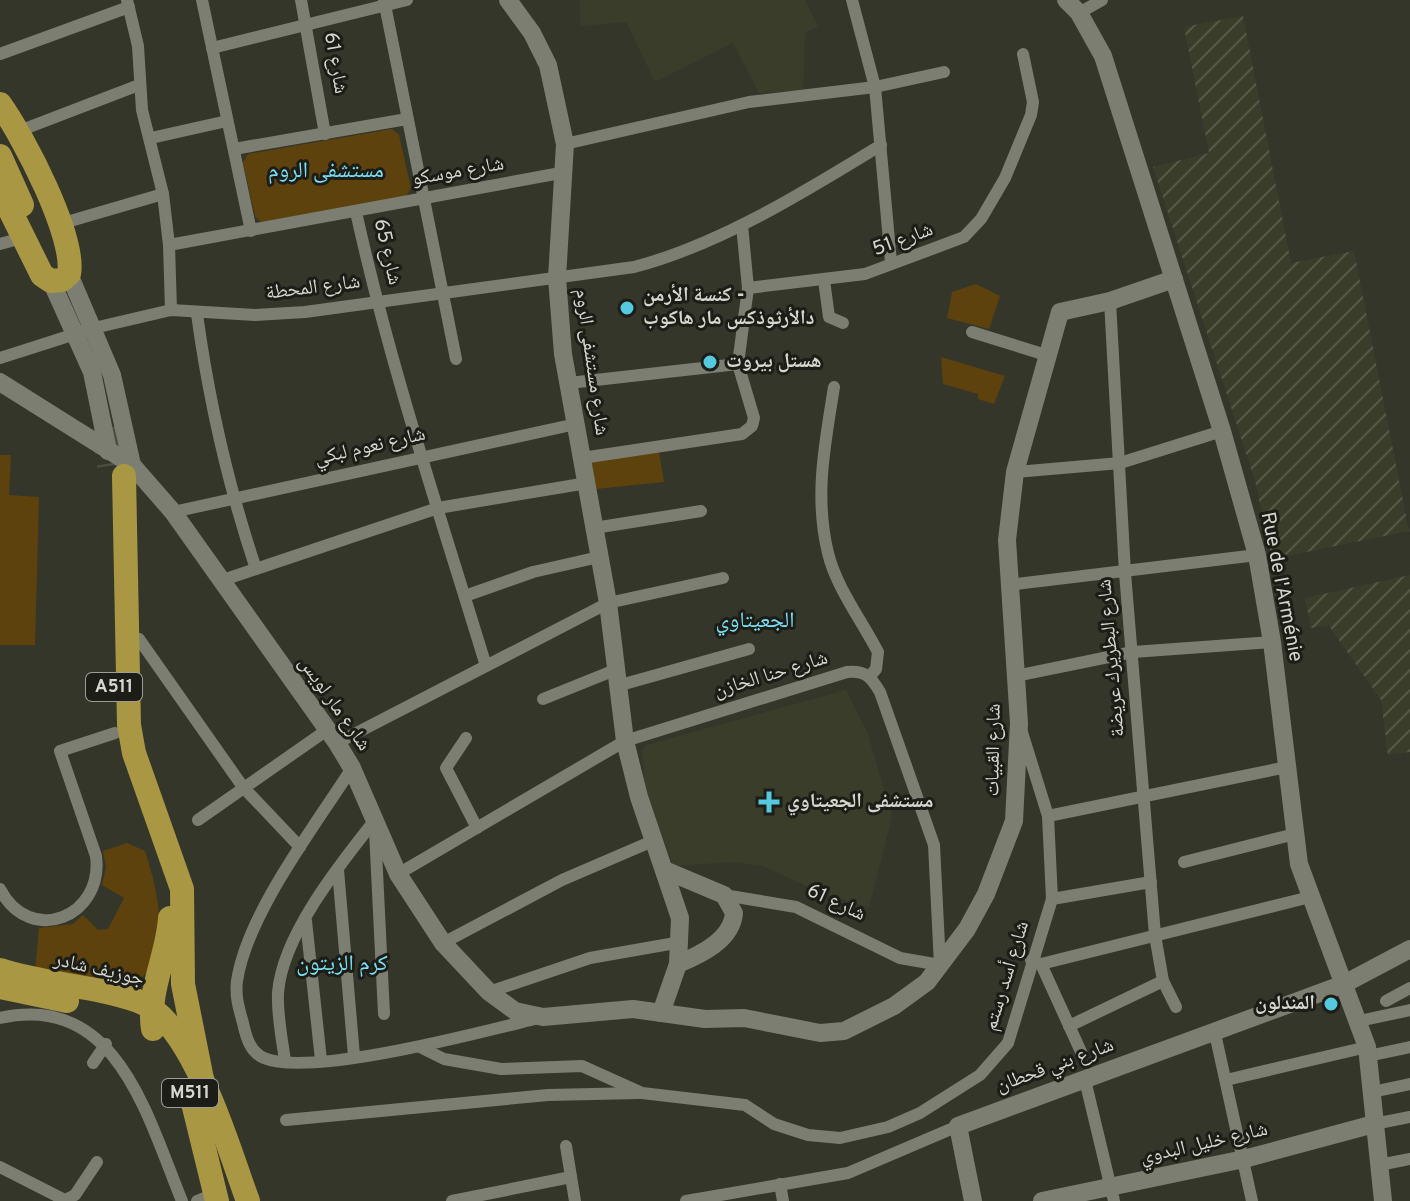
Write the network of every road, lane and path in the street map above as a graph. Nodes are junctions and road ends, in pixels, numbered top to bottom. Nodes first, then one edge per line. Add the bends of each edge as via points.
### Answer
1 (202, 0) edge
2 (301, 0) edge
3 (407, 0) edge
4 (508, 0) edge
5 (852, 0) edge
6 (1102, 0) edge
7 (385, 2) edge
8 (128, 4) edge
9 (1072, 6) edge
10 (306, 24) junction
11 (212, 48) junction
12 (0, 54) edge
13 (1023, 54) dead end
14 (944, 72) dead end
15 (139, 85) junction
16 (875, 87) junction
17 (0, 104) edge
18 (407, 119) junction
19 (227, 121) junction
20 (9, 125) edge
21 (325, 134) junction
22 (151, 138) junction
23 (565, 144) junction
24 (881, 145) junction
25 (234, 149) junction
26 (0, 156) edge
27 (566, 172) junction
28 (0, 190) edge
29 (163, 194) junction
30 (422, 199) junction
31 (356, 212) junction
32 (60, 224) junction
33 (742, 225) junction
34 (251, 231) junction
35 (11, 241) edge
36 (169, 245) junction
37 (891, 262) junction
38 (59, 272) junction
39 (557, 278) junction
40 (1174, 279) junction
41 (824, 280) junction
42 (748, 288) junction
43 (440, 292) junction
44 (376, 301) junction
45 (1110, 301) junction
46 (171, 310) junction
47 (197, 314) junction
48 (843, 323) dead end
49 (85, 332) junction
50 (972, 332) dead end
51 (1046, 355) junction
52 (0, 358) edge
53 (456, 359) dead end
54 (738, 364) junction
55 (0, 382) edge
56 (569, 383) junction
57 (834, 387) dead end
58 (576, 424) junction
59 (1222, 431) junction
60 (421, 456) junction
61 (582, 458) junction
62 (1120, 463) junction
63 (118, 464) junction
64 (1015, 472) junction
65 (587, 483) junction
66 (233, 498) junction
67 (438, 508) junction
68 (701, 511) dead end
69 (173, 512) junction
70 (594, 528) junction
71 (1257, 555) junction
72 (599, 557) junction
73 (256, 569) junction
74 (1125, 573) junction
75 (723, 578) dead end
76 (220, 581) junction
77 (1008, 585) junction
78 (465, 596) junction
79 (608, 603) junction
80 (139, 639) dead end
81 (1272, 642) junction
82 (749, 649) dead end
83 (1133, 652) junction
84 (486, 666) junction
85 (870, 676) junction
86 (1015, 676) junction
87 (616, 678) junction
88 (543, 699) dead end
89 (1019, 723) junction
90 (115, 733) junction
91 (332, 737) junction
92 (466, 738) dead end
93 (625, 741) junction
94 (1287, 767) junction
95 (352, 768) junction
96 (243, 787) junction
97 (1143, 797) junction
98 (1048, 816) junction
99 (198, 820) dead end
100 (375, 820) junction
101 (477, 828) junction
102 (1295, 834) junction
103 (655, 840) junction
104 (300, 847) junction
105 (1184, 862) dead end
106 (338, 870) junction
107 (667, 871) junction
108 (398, 874) junction
109 (1151, 882) junction
110 (0, 889) edge
111 (724, 895) junction
112 (1310, 897) junction
113 (1052, 899) junction
114 (306, 921) junction
115 (1155, 935) junction
116 (681, 942) junction
117 (443, 943) junction
118 (1410, 949) edge
119 (1036, 962) junction
120 (678, 964) junction
121 (940, 965) junction
122 (1163, 981) junction
123 (3, 982) edge
124 (1344, 984) junction
125 (1410, 988) edge
126 (489, 992) junction
127 (1386, 1001) dead end
128 (1176, 1007) dead end
129 (633, 1009) joint
130 (1410, 1010) edge
131 (661, 1013) junction
132 (384, 1014) dead end
133 (543, 1017) junction
134 (0, 1018) edge
135 (1359, 1021) junction
136 (156, 1024) junction
137 (1069, 1026) junction
138 (1214, 1029) junction
139 (106, 1044) junction
140 (420, 1047) junction
141 (1410, 1047) edge
142 (1368, 1051) junction
143 (1082, 1054) dead end
144 (354, 1056) junction
145 (321, 1060) junction
146 (285, 1061) junction
147 (93, 1063) dead end
148 (1085, 1080) junction
149 (1226, 1080) junction
150 (1410, 1084) edge
151 (1372, 1092) junction
152 (202, 1093) junction
153 (642, 1093) junction
154 (1410, 1117) edge
155 (286, 1120) dead end
156 (1374, 1124) junction
157 (958, 1126) junction
158 (566, 1146) dead end
159 (1244, 1159) junction
160 (1410, 1159) edge
161 (97, 1162) dead end
162 (1379, 1165) junction
163 (227, 1166) junction
164 (0, 1167) edge
165 (571, 1177) junction
166 (780, 1184) junction
167 (1112, 1194) edge
168 (215, 1199) edge
169 (182, 1201) edge
170 (248, 1201) edge
171 (262, 1201) edge
172 (452, 1201) edge
173 (575, 1201) edge
174 (686, 1201) edge
175 (783, 1201) edge
176 (973, 1201) edge
177 (1042, 1201) edge
178 (1252, 1201) edge
179 (1383, 1201) edge

1 - 11 street
2 - 10 street, شارع 61
3 - 7 street
4 - 23 street, شارع مستشفى الروم via 548,65
5 - 16 street
6 - 9 street
7 - 10 street
7 - 18 street
8 - 12 street
8 - 15 street via 138,46
9 - 40 street, Rue de l'Arménie via 1103,56
10 - 11 street
10 - 21 street, شارع 61
11 - 19 street
13 - 37 street, شارع 51 via 1031,115 981,219 958,241
14 - 16 street
15 - 20 street
15 - 22 street
16 - 23 street via 749,102
16 - 24 street
17 - 20 highway
18 - 21 street
18 - 30 street
19 - 22 street
19 - 25 street
20 - 32 highway
20 - 38 highway
21 - 25 street
22 - 29 street
23 - 27 street, شارع مستشفى الروم
24 - 33 street, شارع المحطة
24 - 37 street
25 - 34 street
26 - 38 highway
27 - 30 street, شارع موسكو
27 - 39 street, شارع مستشفى الروم
28 - 35 highway
29 - 32 street
29 - 36 street
30 - 31 street, شارع موسكو
30 - 43 street
31 - 34 street, شارع موسكو
31 - 44 street, شارع 65
32 - 38 highway via 69,249
33 - 39 street, شارع المحطة via 653,262
33 - 42 street
34 - 36 street, شارع موسكو
35 - 38 highway via 42,275
36 - 46 street
37 - 41 street, شارع 51 via 871,273
38 - 49 street
39 - 43 street, شارع المحطة
39 - 56 street, شارع مستشفى الروم
40 - 45 street, شارع القبيات
40 - 59 street, Rue de l'Arménie
41 - 42 street, شارع 51
41 - 48 street via 829,317
42 - 54 street
43 - 44 street, شارع المحطة
43 - 53 street
44 - 47 street, شارع المحطة via 305,312
44 - 60 street, شارع 65
45 - 51 street, شارع القبيات via 1060,312
45 - 62 street, شارع البطريرك عريضة
46 - 47 street, شارع المحطة
46 - 49 street, شارع المحطة
47 - 66 street via 208,394
49 - 52 street, شارع المحطة
49 - 63 street
49 - 63 street via 112,375
50 - 51 street
51 - 64 street, شارع القبيات
54 - 56 street
54 - 61 street via 754,418 748,430
55 - 63 street, شارع مار لويس via 85,433
56 - 58 street, شارع مستشفى الروم
57 - 85 street via 819,474 822,513 832,564 878,652
58 - 60 street, شارع نعوم لبكي
58 - 61 street, شارع مستشفى الروم
59 - 62 street
59 - 71 street, Rue de l'Arménie
60 - 66 street, شارع نعوم لبكي
60 - 67 street, شارع 65
61 - 65 street, شارع مستشفى الروم
62 - 64 street
62 - 74 street, شارع البطريرك عريضة
63 - 69 street, شارع مار لويس
63 - 90 highway, A511
63 - 152 highway, A511 via 129,725 182,889 183,984
64 - 77 street, شارع القبيات
65 - 67 street
65 - 70 street, شارع مستشفى الروم
66 - 69 street, شارع نعوم لبكي
66 - 73 street
67 - 73 street
67 - 78 street, شارع 65
68 - 70 street
69 - 76 street, شارع مار لويس
70 - 72 street, شارع مستشفى الروم
71 - 74 street
71 - 81 street, Rue de l'Arménie
72 - 78 street via 533,572
72 - 79 street, شارع مستشفى الروم
73 - 76 street
74 - 77 street
74 - 83 street, شارع البطريرك عريضة
75 - 79 street
76 - 91 street, شارع مار لويس
77 - 86 street, شارع القبيات
78 - 84 street, شارع 65
79 - 84 street
79 - 87 street, شارع مستشفى الروم
80 - 96 street
81 - 83 street
81 - 94 street, Rue de l'Arménie
82 - 87 street
83 - 86 street
83 - 97 street, شارع البطريرك عريضة
84 - 91 street
85 - 93 street, شارع حنا الخازن via 847,672
85 - 121 street via 934,845
86 - 89 street, شارع القبيات
87 - 88 street
87 - 93 street, شارع مستشفى الروم
89 - 98 street, شارع أسد رستم
89 - 121 street, شارع القبيات via 1014,821 986,894
90 - 110 street via 60,751 96,856 98,871 87,897 59,919 39,920 18,914
90 - 136 highway, A511 via 169,899 169,936 153,999
91 - 95 street, شارع مار لويس
91 - 96 street
92 - 101 street via 446,768
93 - 101 street, شارع حنا الخازن
93 - 103 street, شارع مستشفى الروم
94 - 97 street
94 - 102 street, Rue de l'Arménie
95 - 100 street, شارع مار لويس
95 - 104 street
96 - 99 street
96 - 104 street
97 - 98 street
97 - 109 street, شارع البطريرك عريضة
98 - 113 street, شارع أسد رستم
100 - 106 street
100 - 108 street, شارع مار لويس
100 - 132 street
101 - 108 street, شارع حنا الخازن
102 - 105 street
102 - 112 street, Rue de l'Arménie
103 - 107 street, شارع مستشفى الروم
103 - 117 street via 562,880
104 - 146 street via 255,928 237,982 237,1002 252,1049 260,1057
106 - 114 street
106 - 144 street
107 - 111 street, شارع 61
107 - 116 street, شارع مستشفى الروم
108 - 117 street, شارع مار لويس
109 - 113 street
109 - 115 street, شارع البطريرك عريضة
111 - 120 street via 734,913 731,929
111 - 121 street, شارع 61 via 796,907 900,958
112 - 115 street
112 - 124 street, Rue de l'Arménie
113 - 119 street, شارع أسد رستم
114 - 145 street
114 - 146 street via 287,951 279,985
115 - 119 street
115 - 122 street, شارع البطريرك عريضة
116 - 120 street, شارع مستشفى الروم
116 - 126 street via 590,958
117 - 126 street, شارع مار لويس
118 - 124 street, شارع بني قحطان
119 - 137 street
119 - 153 street, شارع أسد رستم via 1008,1043 994,1063 952,1095 888,1127 840,1138 808,1135 774,1124 745,1105
120 - 131 street, شارع مستشفى الروم
121 - 131 street, شارع القبيات via 910,996 844,1031 820,1033 744,1018
122 - 128 street, شارع البطريرك عريضة
122 - 137 street
123 - 136 highway, جوزيف شادر
123 - 136 highway, جوزيف شادر via 35,979 126,997 147,1005
124 - 135 street, Rue de l'Arménie
124 - 138 street, شارع بني قحطان
125 - 127 street
126 - 133 street, شارع مار لويس via 515,1011
129 - 131 street, شارع القبيات
129 - 133 street, شارع مار لويس
130 - 135 street
133 - 140 street
134 - 139 street via 43,1013 76,1024
135 - 142 street, Rue de l'Arménie
136 - 152 highway, M511 via 173,1057
137 - 143 street
138 - 148 street, شارع بني قحطان
138 - 149 street
139 - 147 street
139 - 169 street via 125,1074
140 - 144 street
140 - 153 street, شارع أسد رستم via 444,1059 501,1069 588,1067
141 - 142 street
142 - 149 street
142 - 151 street, Rue de l'Arménie
144 - 145 street
145 - 146 street
148 - 157 street, شارع بني قحطان
148 - 167 street
149 - 159 street
150 - 151 street
151 - 156 street, Rue de l'Arménie
152 - 163 highway, M511
152 - 168 highway
152 - 171 highway via 246,1159
153 - 155 street via 548,1095
154 - 156 street
156 - 159 street, شارع خليل البدوي
156 - 162 street, Rue de l'Arménie
157 - 166 street, شارع بني قحطان via 848,1173
157 - 176 street
158 - 165 street
159 - 167 street, شارع خليل البدوي
159 - 178 street
160 - 162 street
161 - 164 street via 75,1195 61,1200
162 - 179 street, Rue de l'Arménie
163 - 168 highway, M511
163 - 170 highway, M511
165 - 172 street
165 - 173 street
166 - 174 street, شارع بني قحطان
166 - 175 street
167 - 177 street, شارع خليل البدوي

